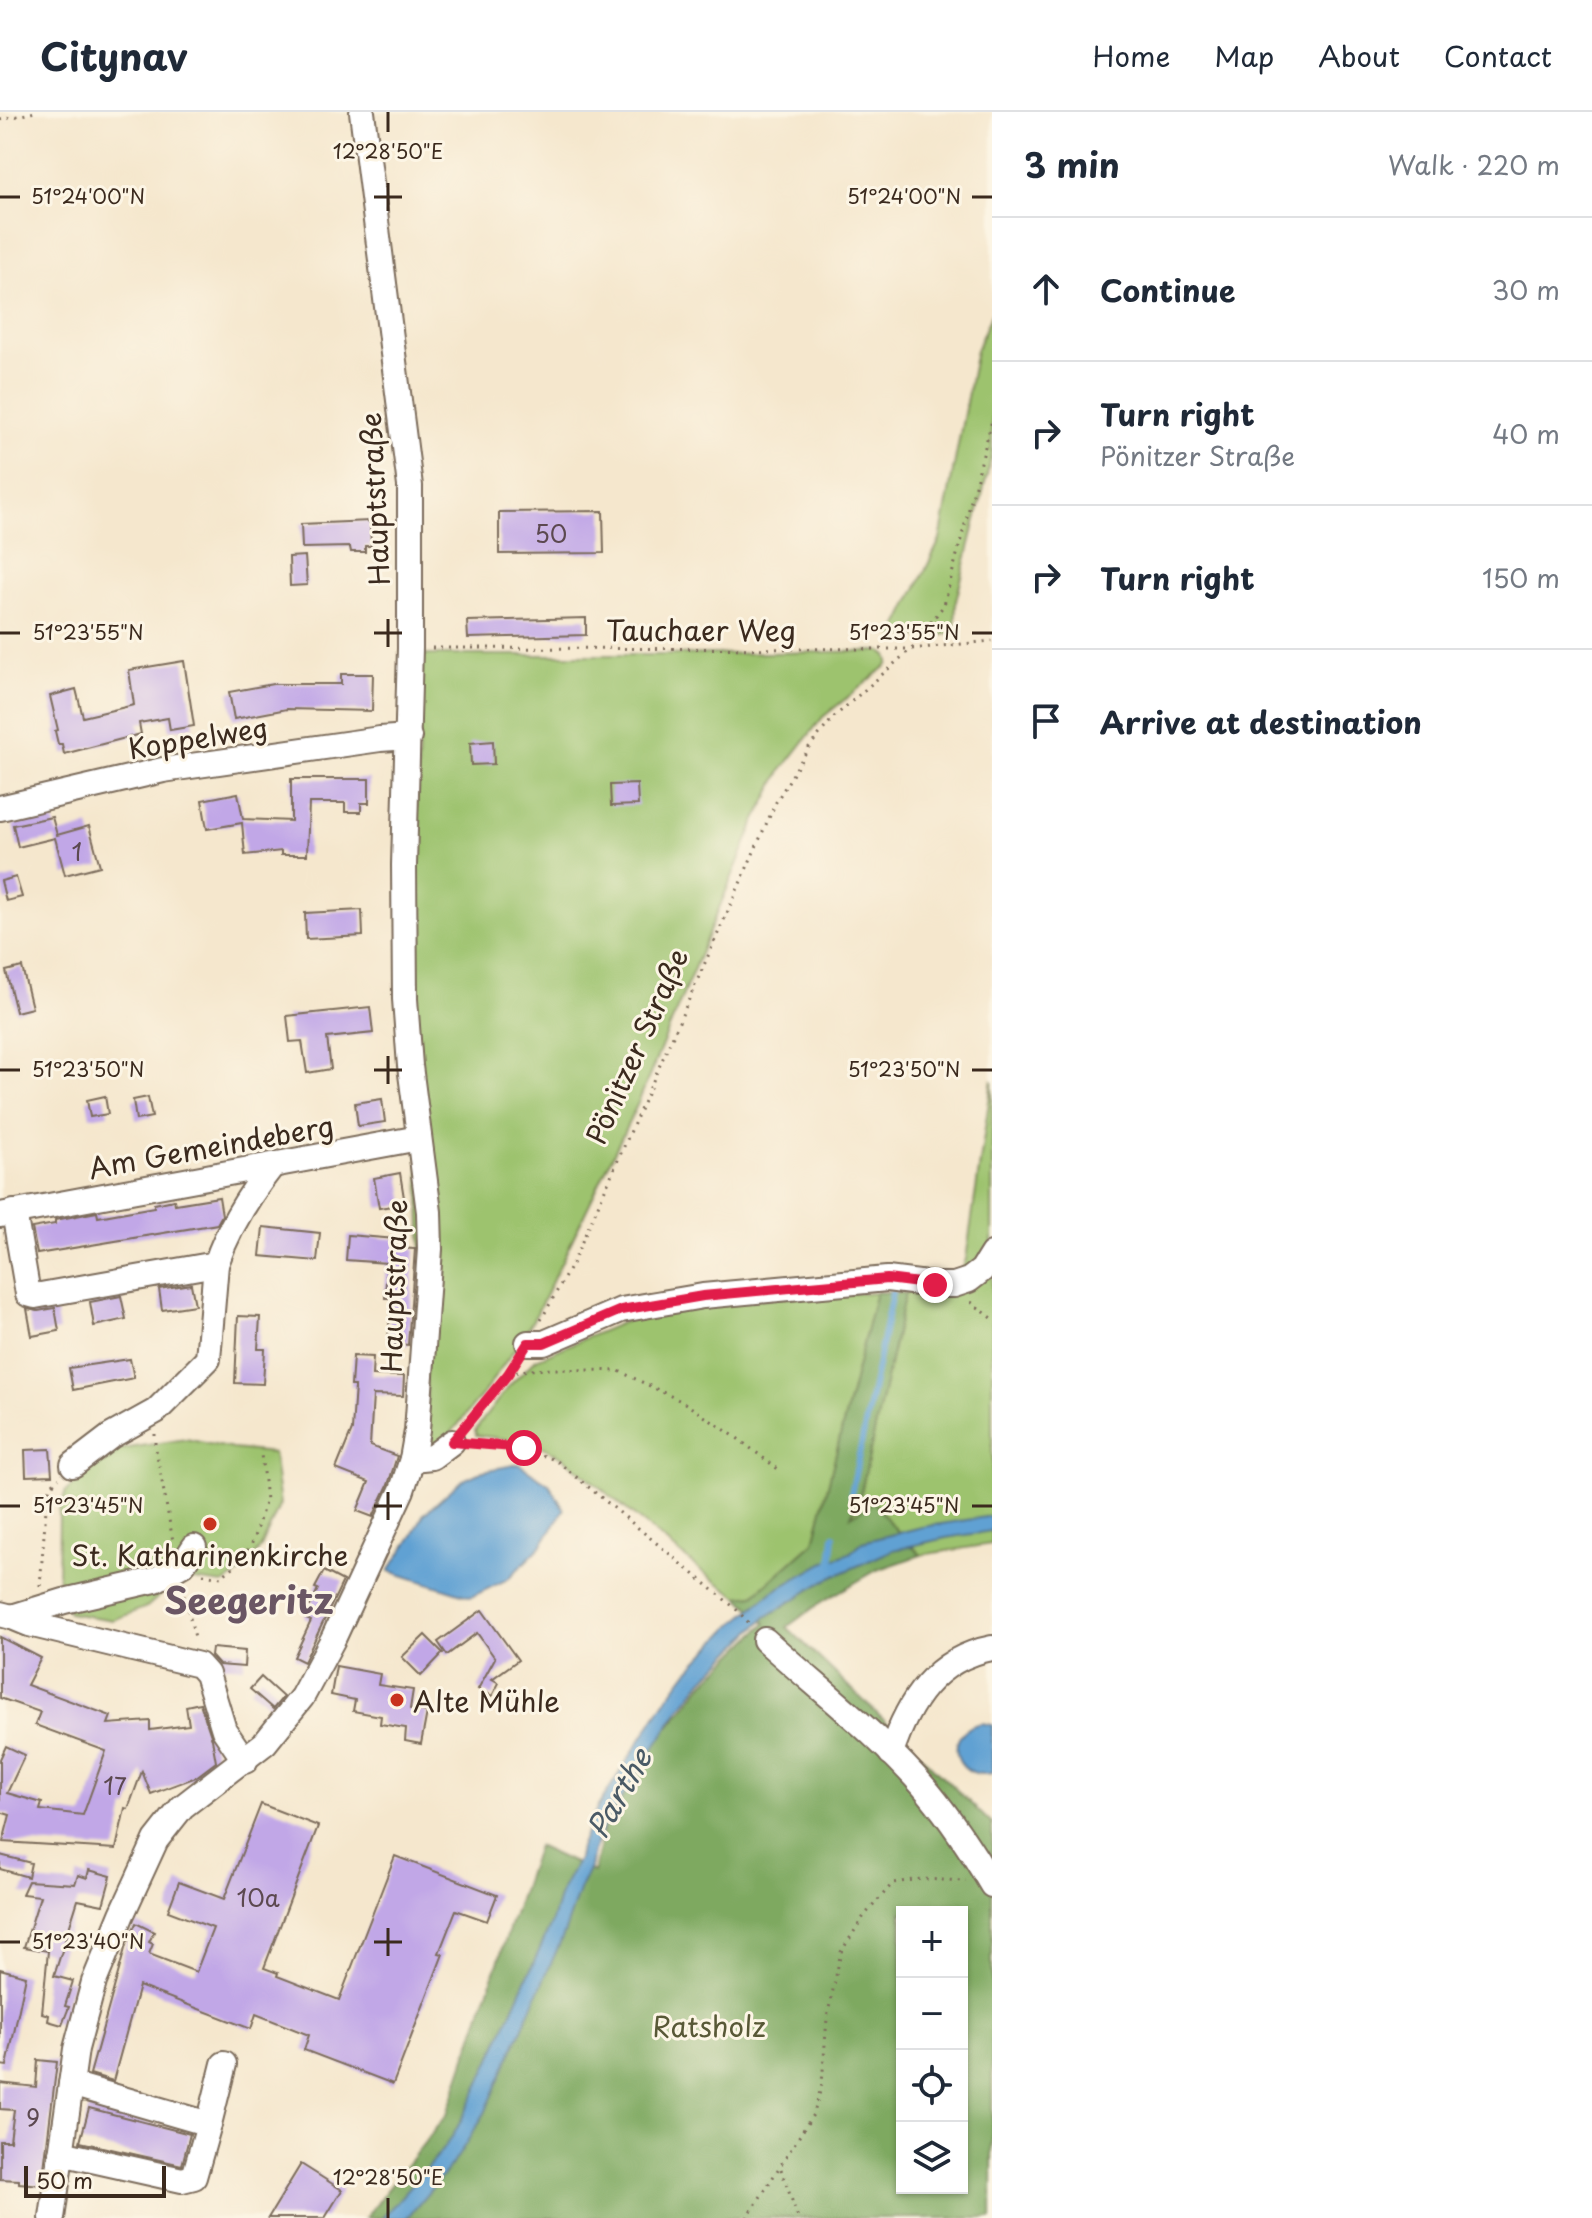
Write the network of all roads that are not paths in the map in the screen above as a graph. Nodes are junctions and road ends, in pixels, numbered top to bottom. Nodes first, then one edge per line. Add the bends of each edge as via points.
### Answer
1 (362, 112) edge
2 (409, 737) junction
3 (0, 808) edge
4 (419, 1138) junction
5 (272, 1166) junction
6 (7, 1214) edge
7 (992, 1254) edge
8 (216, 1264) junction
9 (528, 1343) road end
10 (452, 1442) road end
11 (412, 1459) junction
12 (73, 1465) road end
13 (186, 1563) road end
14 (6, 1615) edge
15 (765, 1640) dead end
16 (992, 1648) edge
17 (891, 1753) junction
18 (245, 1761) junction
19 (992, 1885) edge
20 (224, 2064) dead end
21 (71, 2084) junction
22 (209, 2124) junction
23 (61, 2153) junction
24 (52, 2218) edge

1 - 2 street, Hauptstraße via 410,486
2 - 3 street, Koppelweg via 163,770
2 - 4 street, Hauptstraße via 405,999
4 - 5 street, Am Gemeindeberg
4 - 11 street, Hauptstraße via 430,1249
5 - 6 street, Am Gemeindeberg
5 - 8 street via 253,1189
6 - 8 street, Am Gemeindeberg via 28,1294 35,1296
7 - 9 street via 982,1270 954,1285 887,1279 703,1296 621,1310 544,1343
8 - 12 street via 208,1359 156,1411
10 - 11 street via 432,1457
11 - 18 street, Hauptstraße via 318,1669 302,1697
13 - 14 street via 155,1580
14 - 18 street via 199,1665 207,1674 224,1730
15 - 17 street
16 - 17 street via 963,1656 925,1685 905,1716
17 - 19 street via 964,1838
18 - 21 street, Hauptstraße via 182,1807 156,1840 94,1982
20 - 22 street
21 - 22 street
21 - 23 street, Hauptstraße
22 - 23 street via 194,2177 182,2180
23 - 24 street, Hauptstraße

